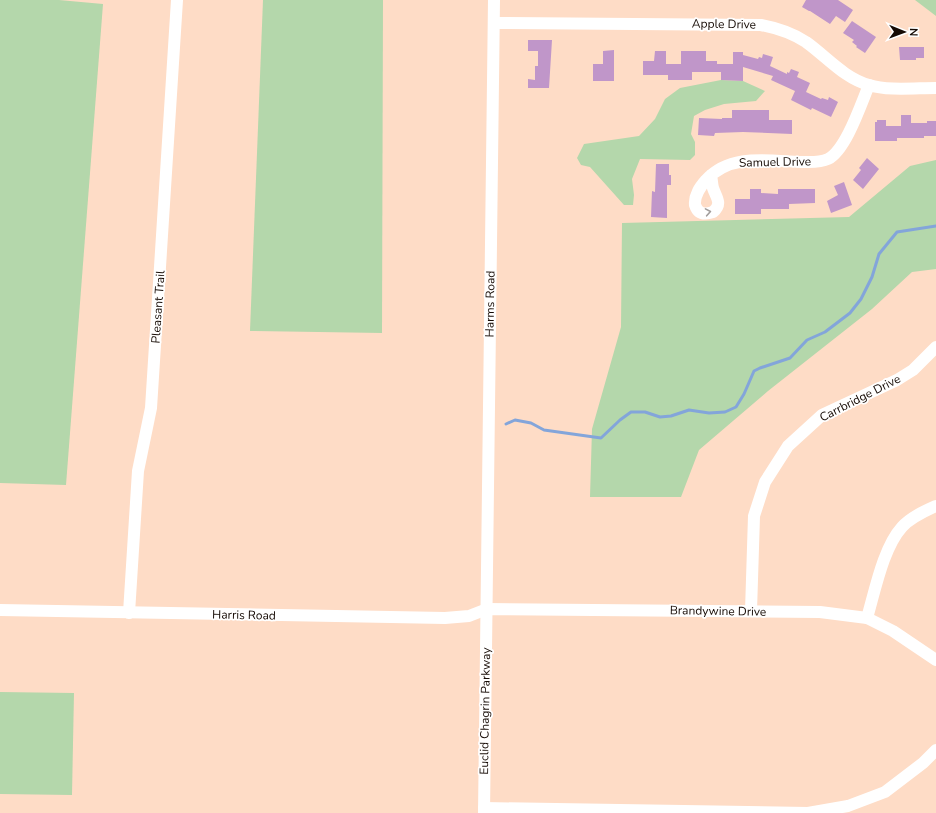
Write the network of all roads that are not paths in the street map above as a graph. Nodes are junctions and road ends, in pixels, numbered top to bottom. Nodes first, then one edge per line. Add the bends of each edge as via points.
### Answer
1 (177, 0) edge
2 (494, 0) edge
3 (494, 23) junction
4 (869, 85) junction
5 (936, 88) edge
6 (711, 176) dead end
7 (936, 346) edge
8 (936, 506) edge
9 (487, 609) junction
10 (0, 610) edge
11 (751, 611) junction
12 (129, 613) junction
13 (867, 618) junction
14 (936, 660) edge
15 (936, 750) edge
16 (484, 811) edge

1 - 12 street, Pleasant Trail via 151,408 138,471
2 - 3 street, Harms Road
3 - 4 street, Apple Drive via 761,25 792,34 846,74
3 - 9 street, Harms Road
4 - 5 street, Apple Drive
4 - 6 street, Samuel Drive via 844,142 828,159 815,162 743,161 729,164
7 - 11 street, Carrbridge Drive via 913,370 822,415 788,446 765,482 754,516
8 - 13 street via 902,526 888,549
9 - 11 street, Brandywine Drive
9 - 12 street, Harris Road via 469,616 445,618
9 - 16 street, Euclid Chagrin Parkway
10 - 12 street, Harris Road
11 - 13 street, Brandywine Drive via 820,612
13 - 14 street, Brandywine Drive via 893,631
15 - 16 street via 885,792 848,806 808,813

